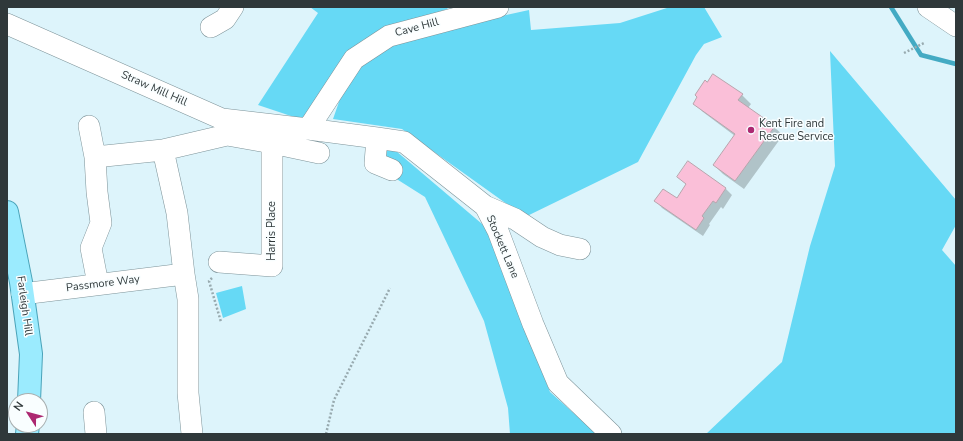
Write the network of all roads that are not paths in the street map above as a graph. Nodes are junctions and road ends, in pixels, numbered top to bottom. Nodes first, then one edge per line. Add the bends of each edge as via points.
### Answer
1 (233, 7) edge
2 (498, 7) edge
3 (928, 7) edge
4 (452, 13) edge
5 (7, 24) edge
6 (956, 26) edge
7 (211, 27) dead end
8 (89, 126) dead end
9 (308, 129) junction
10 (377, 138) junction
11 (272, 143) junction
12 (163, 150) junction
13 (319, 153) dead end
14 (95, 157) junction
15 (392, 170) dead end
16 (485, 206) junction
17 (7, 212) edge
18 (580, 249) dead end
19 (219, 262) road end
20 (184, 274) junction
21 (98, 284) junction
22 (22, 294) junction
23 (30, 393) edge
24 (94, 412) dead end
25 (96, 434) edge
26 (192, 434) edge
27 (611, 434) edge

1 - 7 street via 225,20
2 - 4 street, Cave Hill
3 - 6 street
4 - 9 street, Cave Hill via 389,36 354,59
5 - 9 street, Straw Mill Hill via 222,119
8 - 14 street
9 - 10 street, Stockett Lane
10 - 15 street via 375,163
10 - 16 street, Stockett Lane via 404,142
11 - 12 street via 227,135
11 - 13 street
11 - 19 street, Harris Place via 272,266
12 - 14 street
12 - 20 street via 177,213
14 - 21 street via 101,223 91,248
16 - 18 street via 515,219 542,237 560,245
16 - 27 street, Stockett Lane via 498,231 558,383
17 - 22 main road, Farleigh Hill
20 - 21 street, Passmore Way
20 - 26 street via 188,299 188,393
21 - 22 street, Passmore Way
22 - 23 main road, Farleigh Hill via 30,354
24 - 25 street

